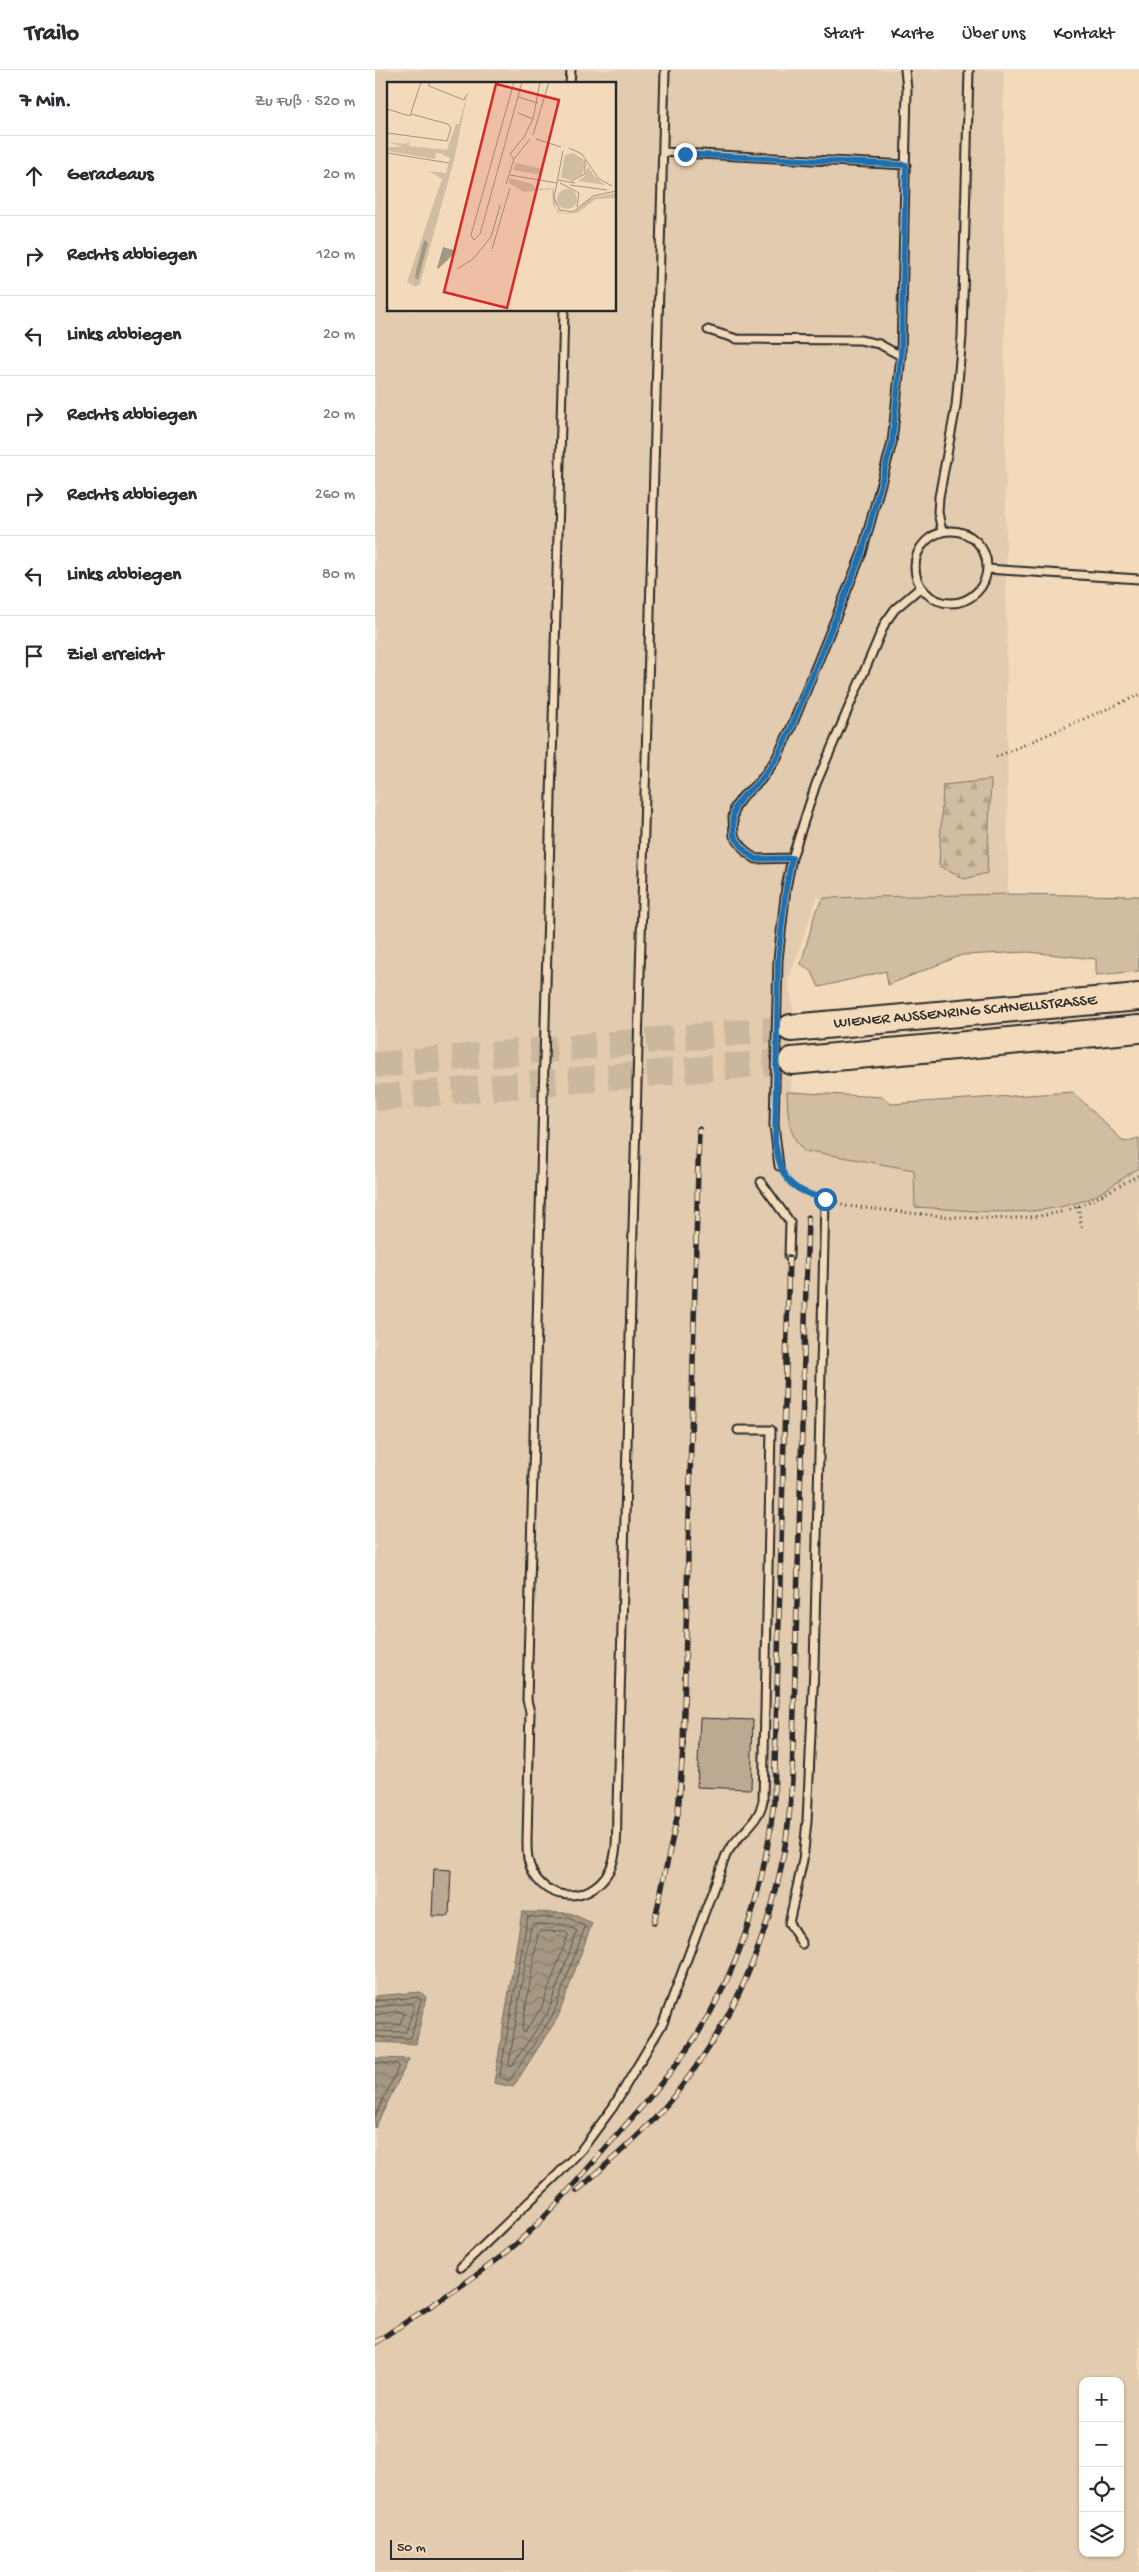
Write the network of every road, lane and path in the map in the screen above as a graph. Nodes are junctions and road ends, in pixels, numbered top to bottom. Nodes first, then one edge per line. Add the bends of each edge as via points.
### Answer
1 (665, 70) edge
2 (905, 70) edge
3 (969, 70) edge
4 (663, 152) junction
5 (906, 165) junction
6 (564, 311) edge
7 (708, 330) dead end
8 (901, 356) junction
9 (942, 532) junction
10 (987, 569) junction
11 (1139, 579) edge
12 (921, 588) junction
13 (1139, 695) edge
14 (996, 756) dead end
15 (792, 858) junction
16 (1139, 997) edge
17 (791, 1028) tunnel mouth
18 (1139, 1029) edge
19 (792, 1061) tunnel mouth
20 (779, 1166) joint
21 (1139, 1175) edge
22 (761, 1182) dead end
23 (825, 1199) junction
24 (1078, 1206) junction
25 (1082, 1230) dead end
26 (789, 1257) dead end
27 (738, 1430) dead end
28 (802, 1944) dead end
29 (461, 2267) dead end

1 - 4 lane
2 - 5 lane
3 - 9 lane via 961,354 956,406 939,497
4 - 5 lane
4 - 6 lane via 615,1848 610,1870 598,1885 581,1894 568,1896 550,1890 535,1876 528,1860 527,1840 530,1712 527,1700
5 - 8 lane
7 - 8 lane via 737,339 860,340 879,344
8 - 15 lane via 892,443 850,587 776,759 735,807 734,836 747,853 756,859
9 - 10 lane via 960,532 970,536 985,554
9 - 12 lane via 919,548 915,572
10 - 11 lane
10 - 12 lane via 981,588 960,602 936,600
12 - 15 lane via 895,608 885,623 816,784
13 - 14 path
15 - 20 lane via 778,969 774,1125
16 - 17 highway, WIENER AUSSENRING SCHNELLSTRASSE
18 - 19 highway, WIENER AUSSENRING SCHNELLSTRASSE
20 - 23 path via 786,1180 800,1191
21 - 24 path
22 - 26 lane via 790,1222
23 - 24 path via 847,1206 983,1217 1037,1217
23 - 28 lane via 814,1668 807,1821 803,1860 789,1923
24 - 25 path
27 - 29 lane via 771,1430 763,1801 760,1812 757,1820 738,1836 726,1855 663,2023 613,2107 558,2174

